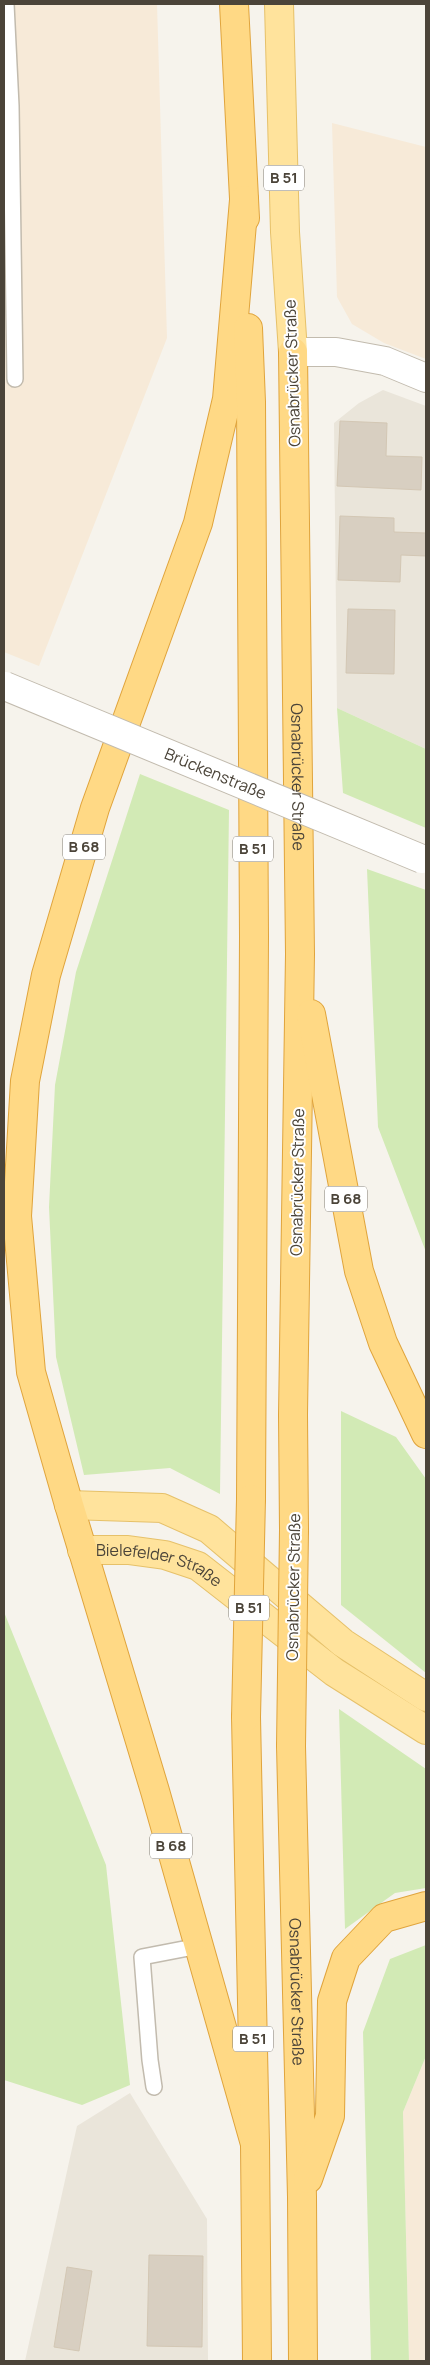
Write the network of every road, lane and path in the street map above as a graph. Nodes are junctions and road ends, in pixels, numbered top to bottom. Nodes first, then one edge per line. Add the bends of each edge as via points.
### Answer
1 (6, 4) edge
2 (234, 4) edge
3 (279, 4) edge
4 (244, 200) junction
5 (293, 352) junction
6 (426, 378) edge
7 (15, 379) dead end
8 (4, 686) edge
9 (424, 860) edge
10 (300, 954) junction
11 (426, 1434) edge
12 (69, 1505) junction
13 (82, 1550) junction
14 (426, 1697) edge
15 (426, 1730) edge
16 (426, 1906) edge
17 (199, 1946) junction
18 (154, 2087) dead end
19 (255, 2144) junction
20 (302, 2197) junction
21 (257, 2361) edge
22 (303, 2361) edge

1 - 7 lane via 11,106
2 - 4 highway, B 51
3 - 5 main road, Osnabrücker Straße / B 51 via 285,232
4 - 12 highway, B 68 via 228,399 198,523 93,818 46,975 25,1081 17,1216 30,1362
4 - 19 highway, B 51, bridge via 251,402 254,936 252,1499 246,1717
5 - 6 street via 336,352 385,361
5 - 10 highway, Osnabrücker Straße / B 51
8 - 9 street, Brückenstraße, bridge
10 - 11 highway, B 68 via 359,1271 383,1343
10 - 20 highway, Osnabrücker Straße / B 51, bridge via 291,1746
12 - 13 highway, B 68
12 - 14 main road via 162,1508 209,1529 343,1643
13 - 15 main road, Bielefelder Straße via 128,1550 165,1555 198,1566 334,1672
13 - 17 highway, B 68 via 156,1791
16 - 20 highway via 384,1918 346,1958 332,2000 330,2116
17 - 18 lane via 142,1957
17 - 19 highway, B 68
19 - 21 highway, B 51
20 - 22 highway, Osnabrücker Straße / B 51

